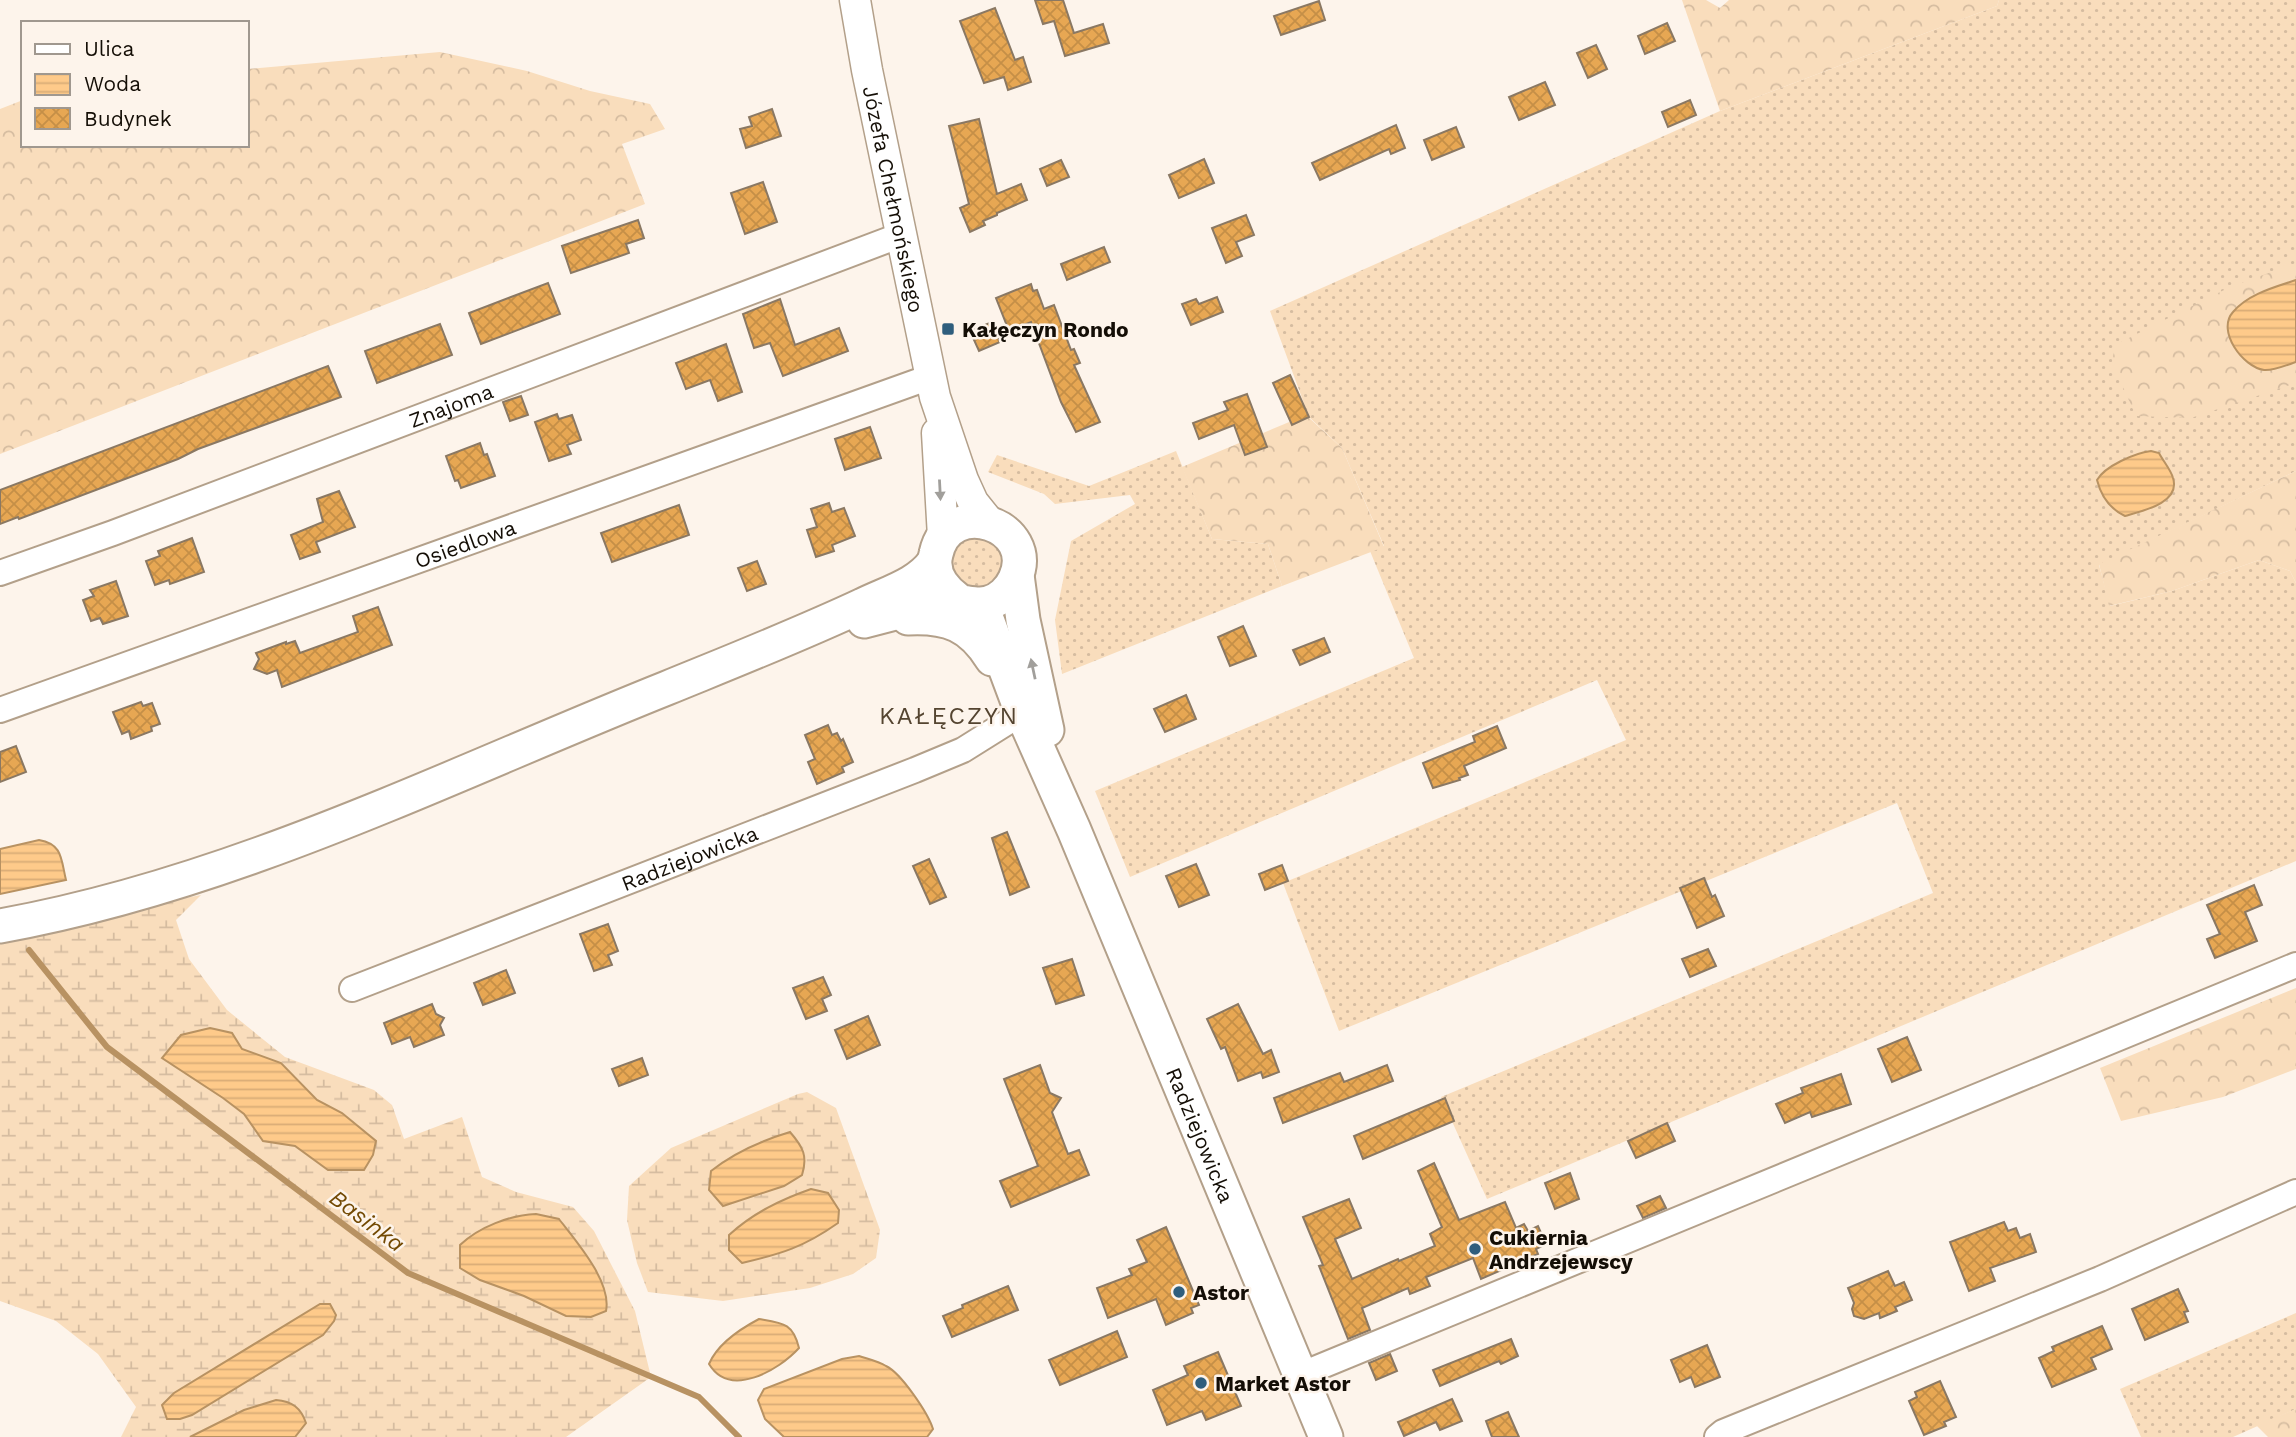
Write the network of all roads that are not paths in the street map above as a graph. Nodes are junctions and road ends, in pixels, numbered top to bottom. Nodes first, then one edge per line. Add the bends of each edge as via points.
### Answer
1 (855, 0) edge
2 (901, 235) junction
3 (932, 387) junction
4 (989, 522) junction
5 (939, 550) junction
6 (0, 573) edge
7 (1017, 575) junction
8 (965, 602) junction
9 (860, 622) junction
10 (800, 634) junction
11 (0, 710) edge
12 (1022, 713) junction
13 (1074, 830) junction
14 (0, 926) edge
15 (2296, 965) edge
16 (352, 989) dead end
17 (2296, 1192) edge
18 (1300, 1376) junction
19 (1326, 1437) edge
20 (1717, 1437) edge

1 - 2 street, Józefa Chełmońskiego
2 - 3 street, Józefa Chełmońskiego
2 - 6 street, Znajoma
3 - 4 street, Józefa Chełmońskiego via 968,491
3 -> 5 street, Józefa Chełmońskiego
3 - 11 street, Osiedlowa
4 - 5 main road via 963,522 952,528
4 - 7 main road via 1004,530 1015,546
5 - 8 main road via 937,577 945,590
5 - 10 main road via 915,581
7 - 8 main road via 1000,597 988,603
13 -> 7 main road, Radziejowicka via 1041,706
8 - 9 main road
8 - 12 main road, Radziejowicka via 988,622
9 - 10 main road
9 - 12 main road via 924,617 965,628 984,647
10 - 14 main road via 254,856 141,893
12 - 13 main road, Radziejowicka
12 - 16 street, Radziejowicka via 963,750 915,770
13 - 18 main road, Radziejowicka
15 - 18 street
17 - 20 street via 2100,1279
18 - 19 main road, Radziejowicka

